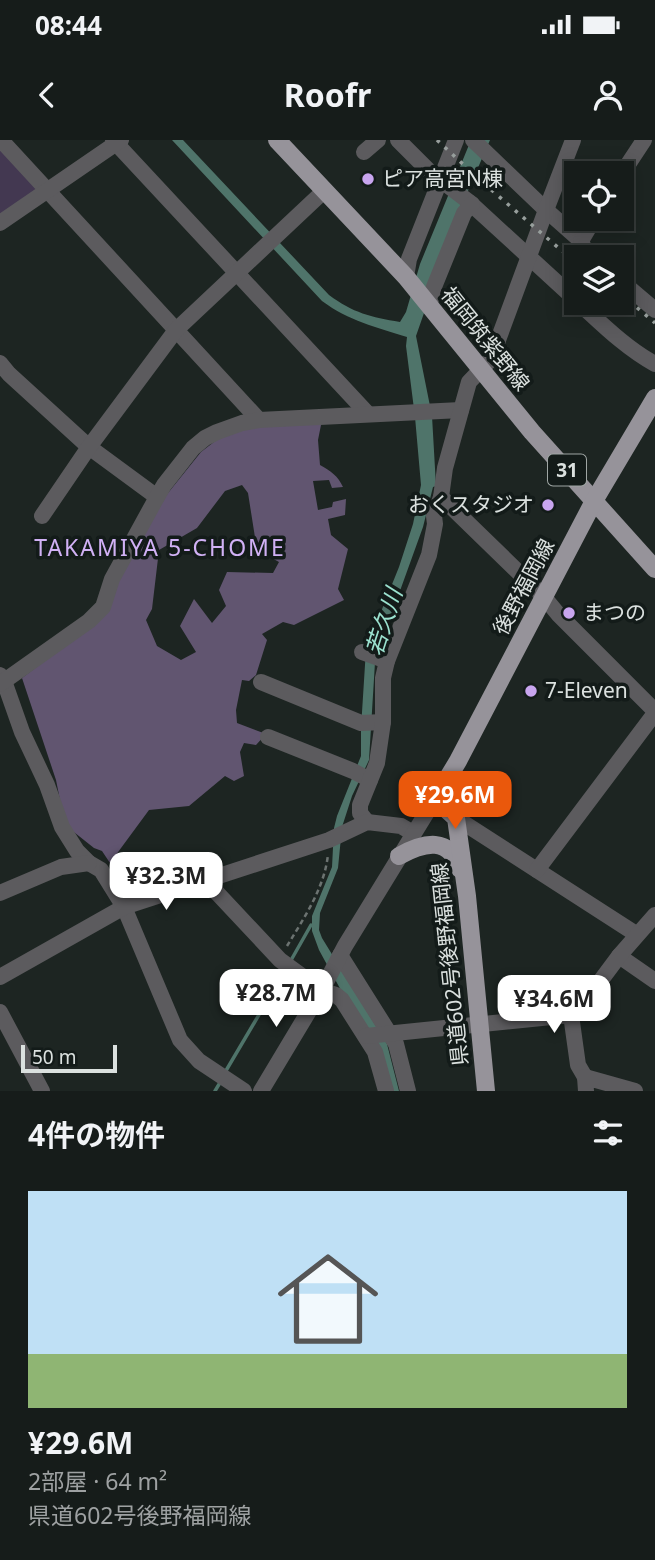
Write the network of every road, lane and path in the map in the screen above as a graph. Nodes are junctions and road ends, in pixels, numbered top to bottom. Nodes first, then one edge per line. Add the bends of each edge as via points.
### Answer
1 (1, 140) edge
2 (277, 140) edge
3 (378, 140) edge
4 (398, 140) edge
5 (456, 140) edge
6 (473, 140) edge
7 (573, 140) edge
8 (645, 140) edge
9 (116, 141) edge
10 (490, 148) edge
11 (364, 152) dead end
12 (631, 161) edge
13 (444, 182) junction
14 (48, 190) junction
15 (325, 191) junction
16 (470, 203) junction
17 (545, 210) junction
18 (0, 223) edge
19 (582, 245) edge
20 (529, 256) junction
21 (236, 274) junction
22 (406, 277) junction
23 (564, 289) edge
24 (634, 292) edge
25 (425, 301) junction
26 (655, 310) edge
27 (593, 315) edge
28 (176, 330) junction
29 (655, 364) edge
30 (480, 369) junction
31 (3, 373) edge
32 (655, 398) edge
33 (461, 410) junction
34 (368, 414) junction
35 (260, 420) junction
36 (89, 447) junction
37 (157, 497) junction
38 (441, 497) junction
39 (594, 501) junction
40 (42, 516) dead end
41 (655, 569) edge
42 (544, 597) junction
43 (362, 652) dead end
44 (384, 660) junction
45 (1, 680) edge
46 (261, 682) dead end
47 (655, 712) edge
48 (381, 722) junction
49 (268, 737) dead end
50 (363, 776) junction
51 (435, 799) junction
52 (456, 818) junction
53 (367, 822) junction
54 (413, 833) junction
55 (329, 840) junction
56 (399, 856) junction
57 (89, 863) junction
58 (537, 870) junction
59 (205, 880) junction
60 (0, 893) edge
61 (467, 896) junction
62 (124, 907) junction
63 (655, 915) edge
64 (636, 934) junction
65 (340, 955) junction
66 (619, 956) junction
67 (280, 960) junction
68 (0, 977) edge
69 (655, 981) edge
70 (0, 1012) edge
71 (571, 1015) junction
72 (480, 1025) junction
73 (390, 1033) junction
74 (366, 1036) junction
75 (586, 1084) edge
76 (238, 1087) edge
77 (42, 1091) edge
78 (261, 1091) edge
79 (386, 1091) edge
80 (408, 1091) edge
81 (486, 1091) edge
82 (635, 1091) edge

1 - 14 street
2 - 15 main road, 福岡筑紫野線 / 31
3 - 11 street
4 - 13 street
5 - 13 street
6 - 10 street
7 - 17 street
8 - 12 street
9 - 14 street
9 - 21 street
10 - 17 street
13 - 16 street
13 - 22 street
14 - 18 street
14 - 28 street
15 - 21 street
15 - 22 main road, 福岡筑紫野線 / 31
16 - 20 street
16 - 25 street via 435,288
17 - 19 street
17 - 20 street
20 - 23 street
20 - 30 street via 491,359
21 - 28 street
21 - 34 street
22 - 25 main road, 福岡筑紫野線 / 31
24 - 26 street
25 - 30 main road, 福岡筑紫野線 / 31
27 - 29 street
28 - 35 street
28 - 36 street
30 - 33 street via 469,382
30 - 39 main road, 福岡筑紫野線 / 31
31 - 36 street
32 - 39 main road, 後野福岡線
33 - 34 street
33 - 38 street
34 - 35 street
35 - 37 street via 205,438
36 - 37 street
36 - 40 street
37 - 45 street via 112,579 103,607
38 - 42 street
38 - 44 street via 429,555
39 - 41 main road, 福岡筑紫野線 / 31
39 - 42 main road, 後野福岡線
42 - 47 street
42 - 51 main road, 後野福岡線
43 - 44 street
44 - 48 street
45 - 57 street via 62,827
46 - 48 street via 361,723
47 - 58 street
48 - 50 street via 377,763
49 - 50 street
50 - 53 street via 360,813
51 - 52 main road
51 - 54 street
52 - 58 street
52 - 61 main road, 県道602号後野福岡線
53 - 54 street via 401,826
53 - 55 street
54 - 56 street
55 - 59 street
55 - 67 path via 327,867
56 - 61 main road via 430,845 448,849 457,860
56 - 65 street
57 - 60 street via 61,867
57 - 62 street via 101,870
58 - 64 street
59 - 62 street
59 - 67 street
61 - 72 main road, 県道602号後野福岡線
62 - 68 street
62 - 76 street via 180,1040 198,1061
63 - 64 street
64 - 66 street
65 - 73 street
65 - 78 street
66 - 69 street
66 - 71 street
67 - 74 street via 342,1000
70 - 77 street
71 - 72 street
71 - 75 street via 578,1065
72 - 73 street
72 - 81 main road, 県道602号後野福岡線
73 - 74 street
73 - 80 street
74 - 79 street
75 - 82 street

